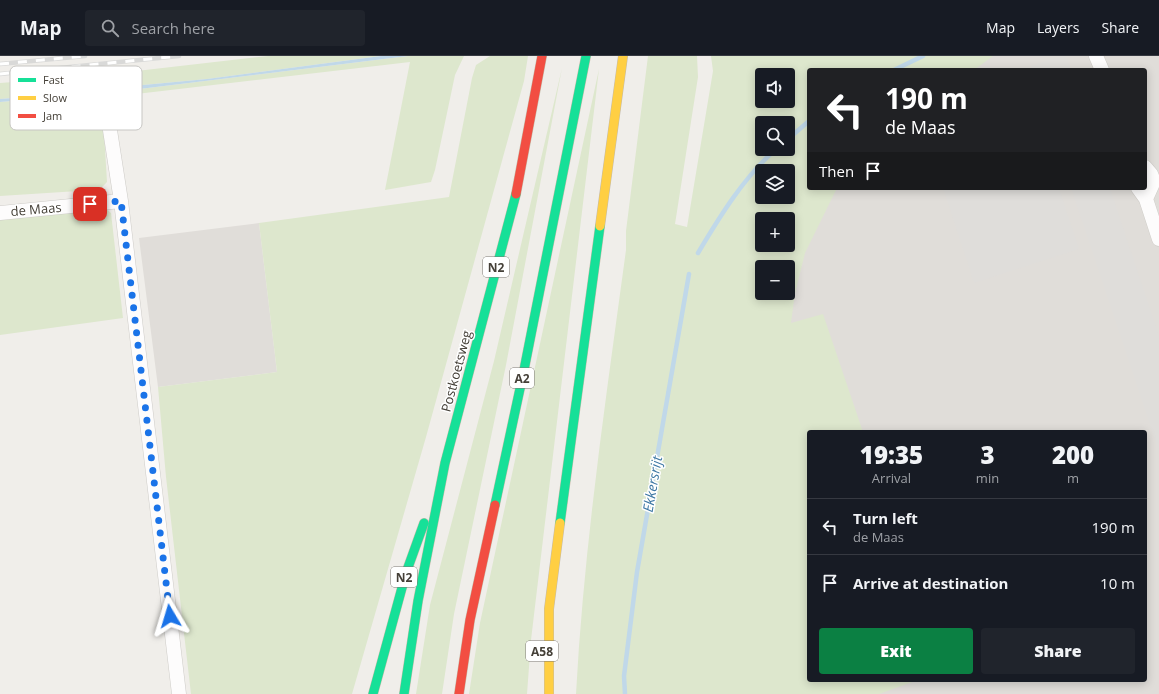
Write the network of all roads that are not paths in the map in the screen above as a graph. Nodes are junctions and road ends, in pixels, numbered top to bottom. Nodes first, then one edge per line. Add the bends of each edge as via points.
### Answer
1 (542, 56) edge
2 (623, 56) edge
3 (1096, 56) edge
4 (585, 59) edge
5 (1101, 68) edge
6 (110, 130) edge
7 (1147, 169) edge
8 (1147, 189) edge
9 (1142, 194) edge
10 (121, 201) junction
11 (0, 213) edge
12 (1159, 240) edge
13 (445, 463) junction
14 (548, 609) junction
15 (539, 671) dead end
16 (179, 694) edge
17 (373, 694) edge
18 (404, 694) edge
19 (459, 694) edge
20 (549, 694) edge

1 - 13 highway, Postkoetsweg / N2 via 518,185
2 - 14 highway
3 - 5 street
4 - 19 highway, A2 via 524,370 470,620
6 - 10 street
7 - 8 street via 1154,181
9 - 12 street
10 - 11 street, de Maas
10 - 16 street
13 - 17 highway, N2 via 406,573
13 - 18 highway, Postkoetsweg / N2 via 418,601
14 - 15 highway, A58
14 - 20 highway

